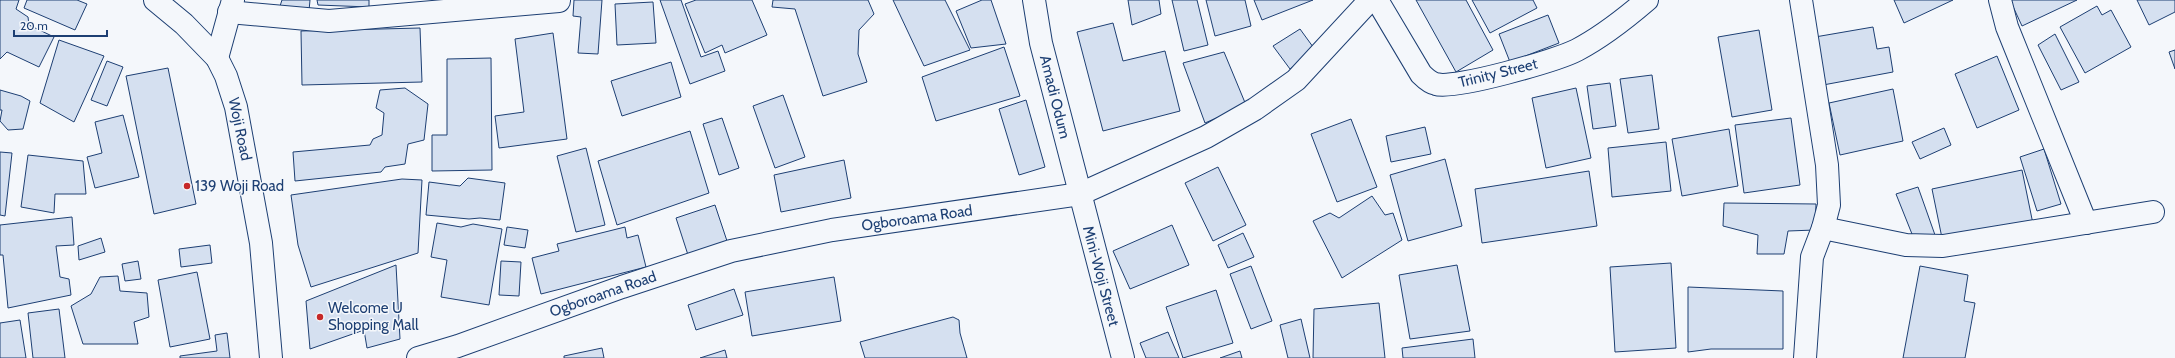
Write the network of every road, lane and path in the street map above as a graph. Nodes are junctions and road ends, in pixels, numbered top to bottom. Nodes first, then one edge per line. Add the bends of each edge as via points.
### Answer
1 (155, 0) edge
2 (1034, 0) edge
3 (1370, 0) edge
4 (1378, 0) edge
5 (1647, 0) edge
6 (1801, 0) edge
7 (2000, 0) edge
8 (559, 1) edge
9 (231, 6) edge
10 (217, 58) junction
11 (1080, 194) junction
12 (2153, 212) dead end
13 (2086, 223) junction
14 (1823, 228) junction
15 (271, 358) edge
16 (418, 358) edge
17 (1123, 358) edge
18 (1805, 358) edge

1 - 10 street, Woji Road via 184,24
2 - 11 street, Amadi Odum via 1041,43
3 - 11 street, Ogboroama Road via 1296,80 1255,109 1206,136
4 - 5 street, Trinity Street via 1421,74 1436,85 1454,84 1536,65 1577,50
6 - 14 street via 1827,165 1829,205
7 - 13 street via 2007,27
8 - 9 street via 329,22
9 - 10 street
10 - 15 street, Woji Road via 236,106 251,183 261,244
11 - 16 street, Ogboroama Road via 832,230 731,251
11 - 17 street, Mini-Woji Street
12 - 13 street
13 - 14 street via 1943,246 1906,245
14 - 18 street via 1812,257

